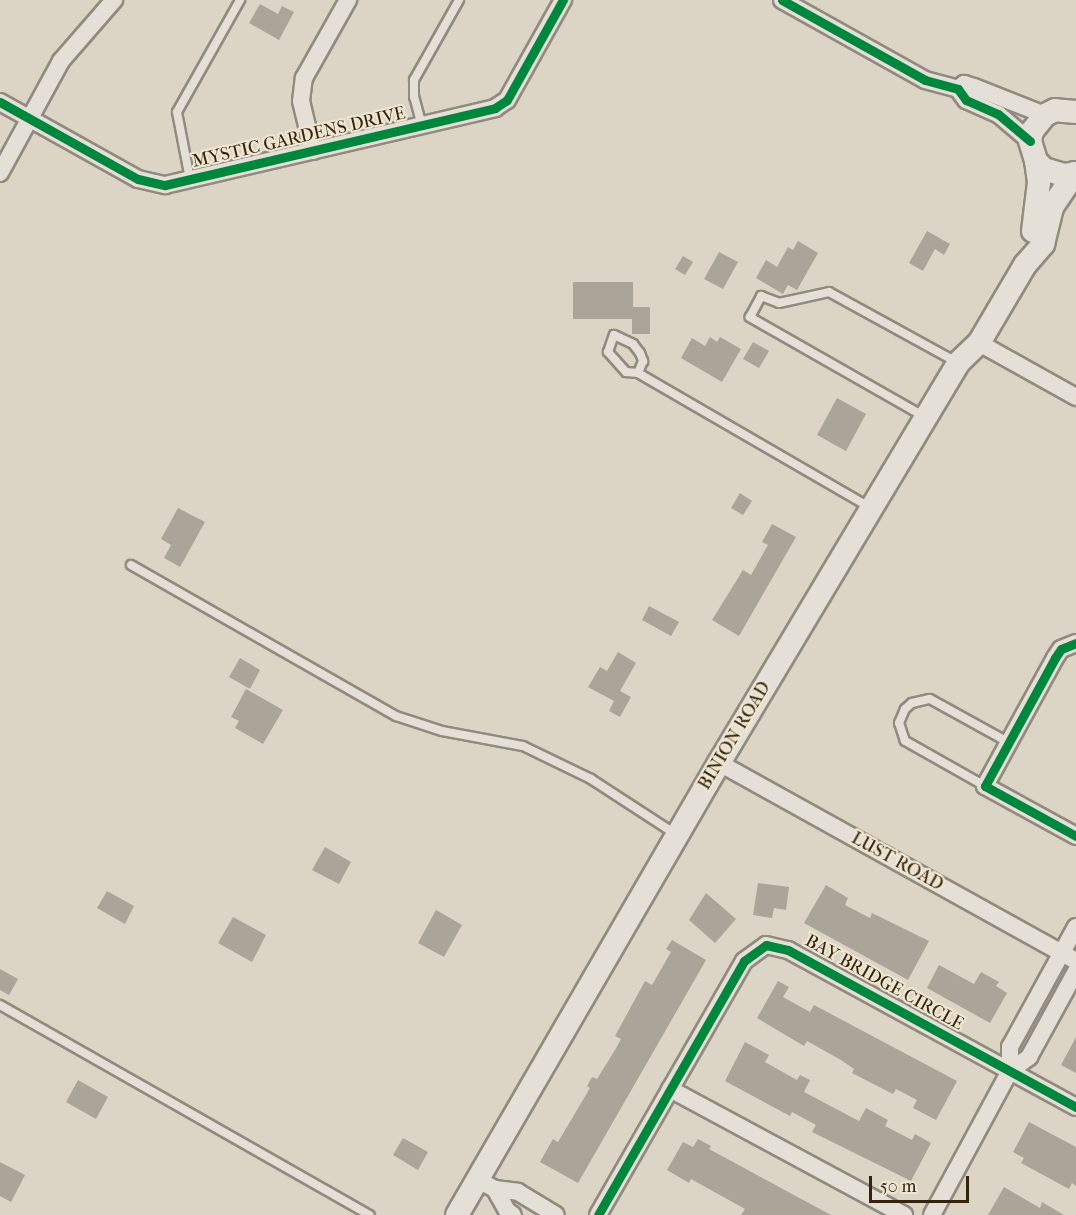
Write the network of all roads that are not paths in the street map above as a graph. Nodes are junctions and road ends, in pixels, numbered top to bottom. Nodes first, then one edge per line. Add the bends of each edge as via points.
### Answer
1 (114, 0) edge
2 (240, 0) edge
3 (348, 0) edge
4 (459, 0) edge
5 (563, 0) edge
6 (782, 0) edge
7 (958, 88) junction
8 (0, 102) edge
9 (1066, 111) edge
10 (30, 119) junction
11 (422, 126) junction
12 (313, 151) junction
13 (1033, 151) junction
14 (0, 173) edge
15 (1076, 173) edge
16 (190, 179) junction
17 (1025, 265) junction
18 (979, 343) junction
19 (958, 363) junction
20 (638, 373) junction
21 (1076, 397) edge
22 (926, 417) junction
23 (871, 508) junction
24 (132, 565) dead end
25 (1076, 643) edge
26 (1008, 742) junction
27 (719, 763) junction
28 (985, 786) junction
29 (677, 835) junction
30 (1076, 836) edge
31 (1076, 927) edge
32 (1069, 958) edge
33 (1076, 971) edge
34 (0, 1005) edge
35 (1010, 1071) junction
36 (670, 1089) junction
37 (1076, 1107) edge
38 (487, 1184) junction
39 (370, 1215) edge
40 (457, 1215) edge
41 (513, 1215) edge
42 (556, 1215) edge
43 (598, 1215) edge
44 (904, 1215) edge
45 (932, 1215) edge

1 - 10 street via 61,61
2 - 16 lane via 177,112
3 - 12 street via 304,78 301,101
4 - 11 lane via 414,80
5 - 11 street, MYSTIC GARDENS DRIVE via 507,100 482,112
6 - 7 street via 925,80
7 - 9 street via 964,84
7 - 13 street via 966,100 998,114
8 - 10 street, MYSTIC GARDENS DRIVE
9 - 13 main road via 1038,122
10 - 14 street
10 - 16 street, MYSTIC GARDENS DRIVE via 138,179 165,185
11 - 12 street, MYSTIC GARDENS DRIVE
12 - 16 street, MYSTIC GARDENS DRIVE
13 - 15 main road via 1053,174
13 - 17 main road, BINION ROAD via 1037,207
15 - 17 main road, BINION ROAD via 1055,200 1043,244
17 - 18 main road, BINION ROAD
18 - 19 main road, BINION ROAD
18 - 21 street
19 - 22 main road, BINION ROAD
19 - 22 lane via 829,292 780,303 761,296 750,317
20 - 20 lane via 643,361 640,353 633,344 614,335 608,352 626,372
20 - 23 lane
22 - 23 main road, BINION ROAD
23 - 27 main road, BINION ROAD
24 - 29 lane via 396,716 417,725 523,746 591,779
25 - 26 street via 1061,649
26 - 28 street
26 - 28 lane via 930,699 919,700 905,709 898,723 905,741
27 - 29 main road, BINION ROAD
27 - 32 street, LUST ROAD
28 - 30 street
29 - 38 main road, BINION ROAD
31 - 32 street
32 - 35 street via 1010,1047
33 - 35 street via 1029,1057
34 - 39 lane
35 - 36 street, BAY BRIDGE CIRCLE via 788,950 766,945 744,961
35 - 37 street, BAY BRIDGE CIRCLE
35 - 45 street
36 - 43 street, BAY BRIDGE CIRCLE
36 - 44 street
38 - 40 main road, BINION ROAD
38 - 41 street
38 - 42 street via 518,1192

